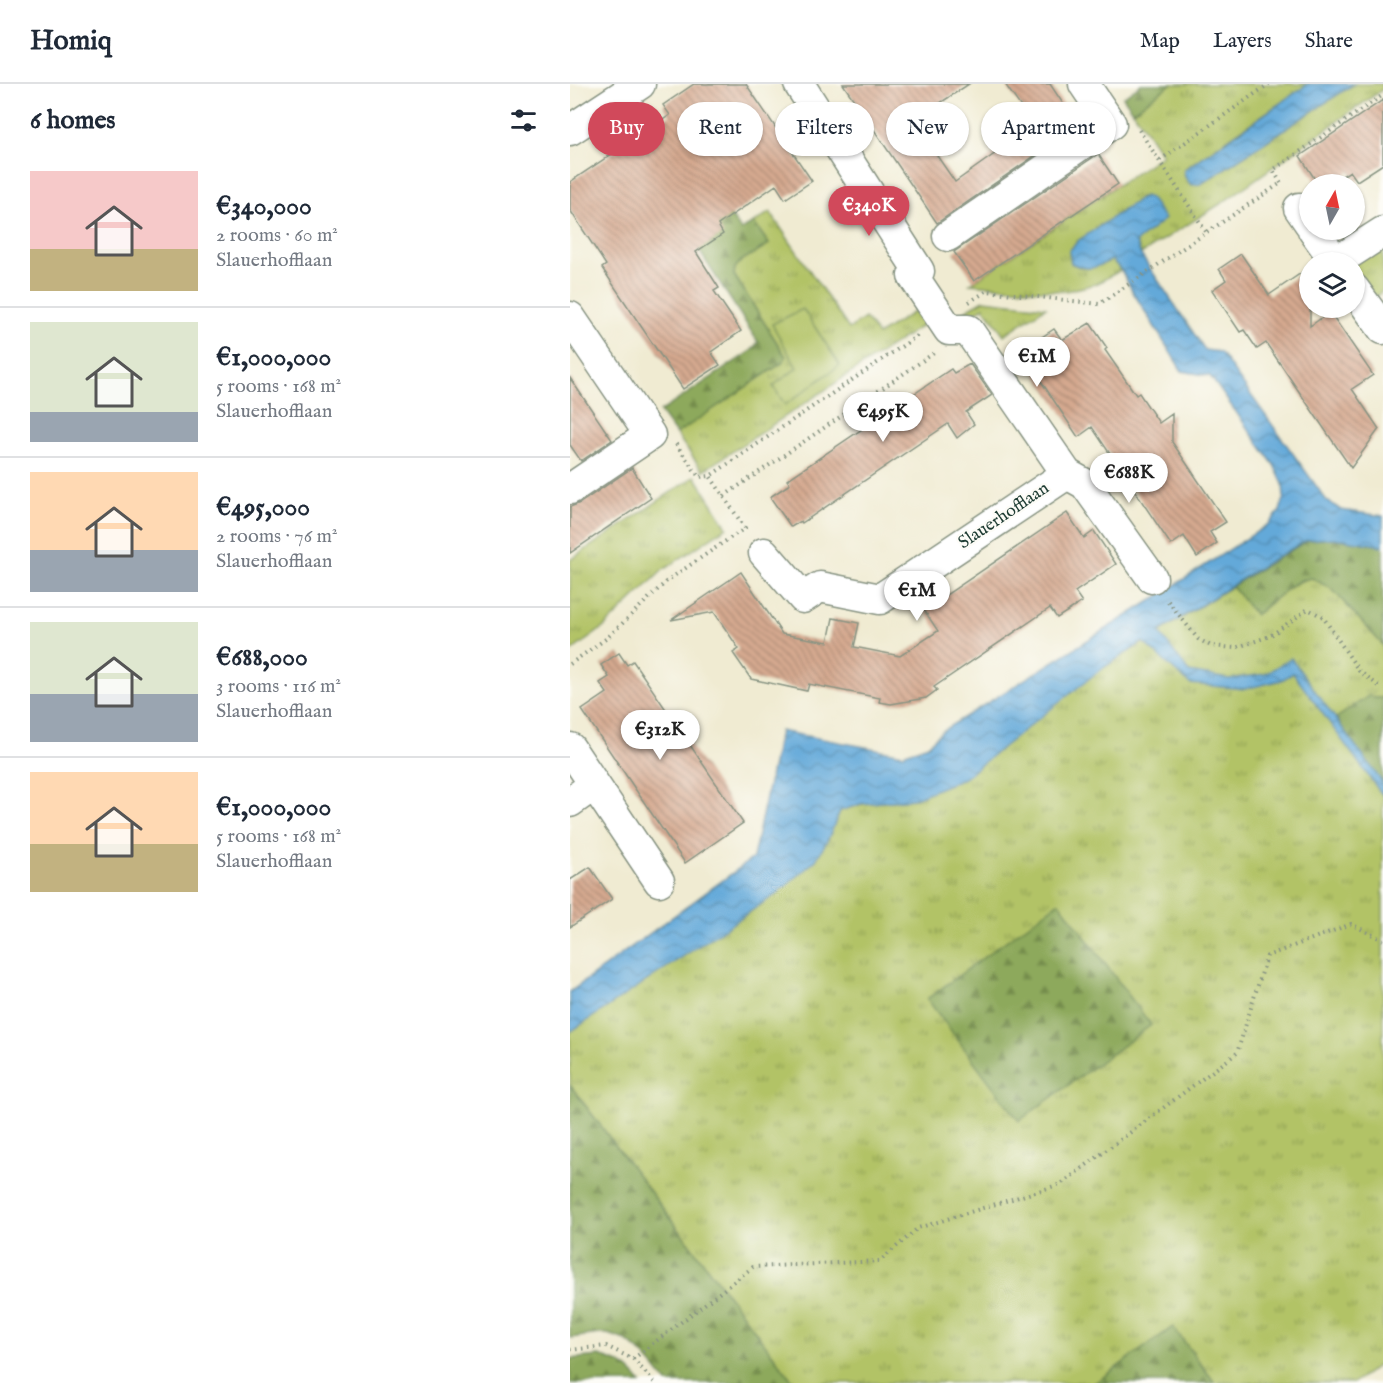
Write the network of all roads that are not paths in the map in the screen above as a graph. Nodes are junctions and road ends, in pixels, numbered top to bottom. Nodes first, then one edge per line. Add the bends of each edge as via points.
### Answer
1 (640, 84) edge
2 (799, 84) edge
3 (1084, 84) edge
4 (570, 130) edge
5 (1383, 232) edge
6 (948, 236) dead end
7 (1352, 252) edge
8 (1365, 304) edge
9 (570, 317) edge
10 (1383, 329) edge
11 (1067, 474) junction
12 (570, 489) edge
13 (764, 553) dead end
14 (1159, 587) road end
15 (570, 748) edge
16 (594, 785) junction
17 (570, 802) edge
18 (659, 881) dead end

1 - 4 street
2 - 11 street, Slauerhofflaan via 919,271 913,276
3 - 6 street via 1111,124
5 - 7 street
8 - 10 street
9 - 12 street via 650,435
11 - 13 street, Slauerhofflaan via 880,599 820,587 803,598
11 - 14 street, Slauerhofflaan via 1085,484
15 - 16 street
16 - 17 street
16 - 18 street

